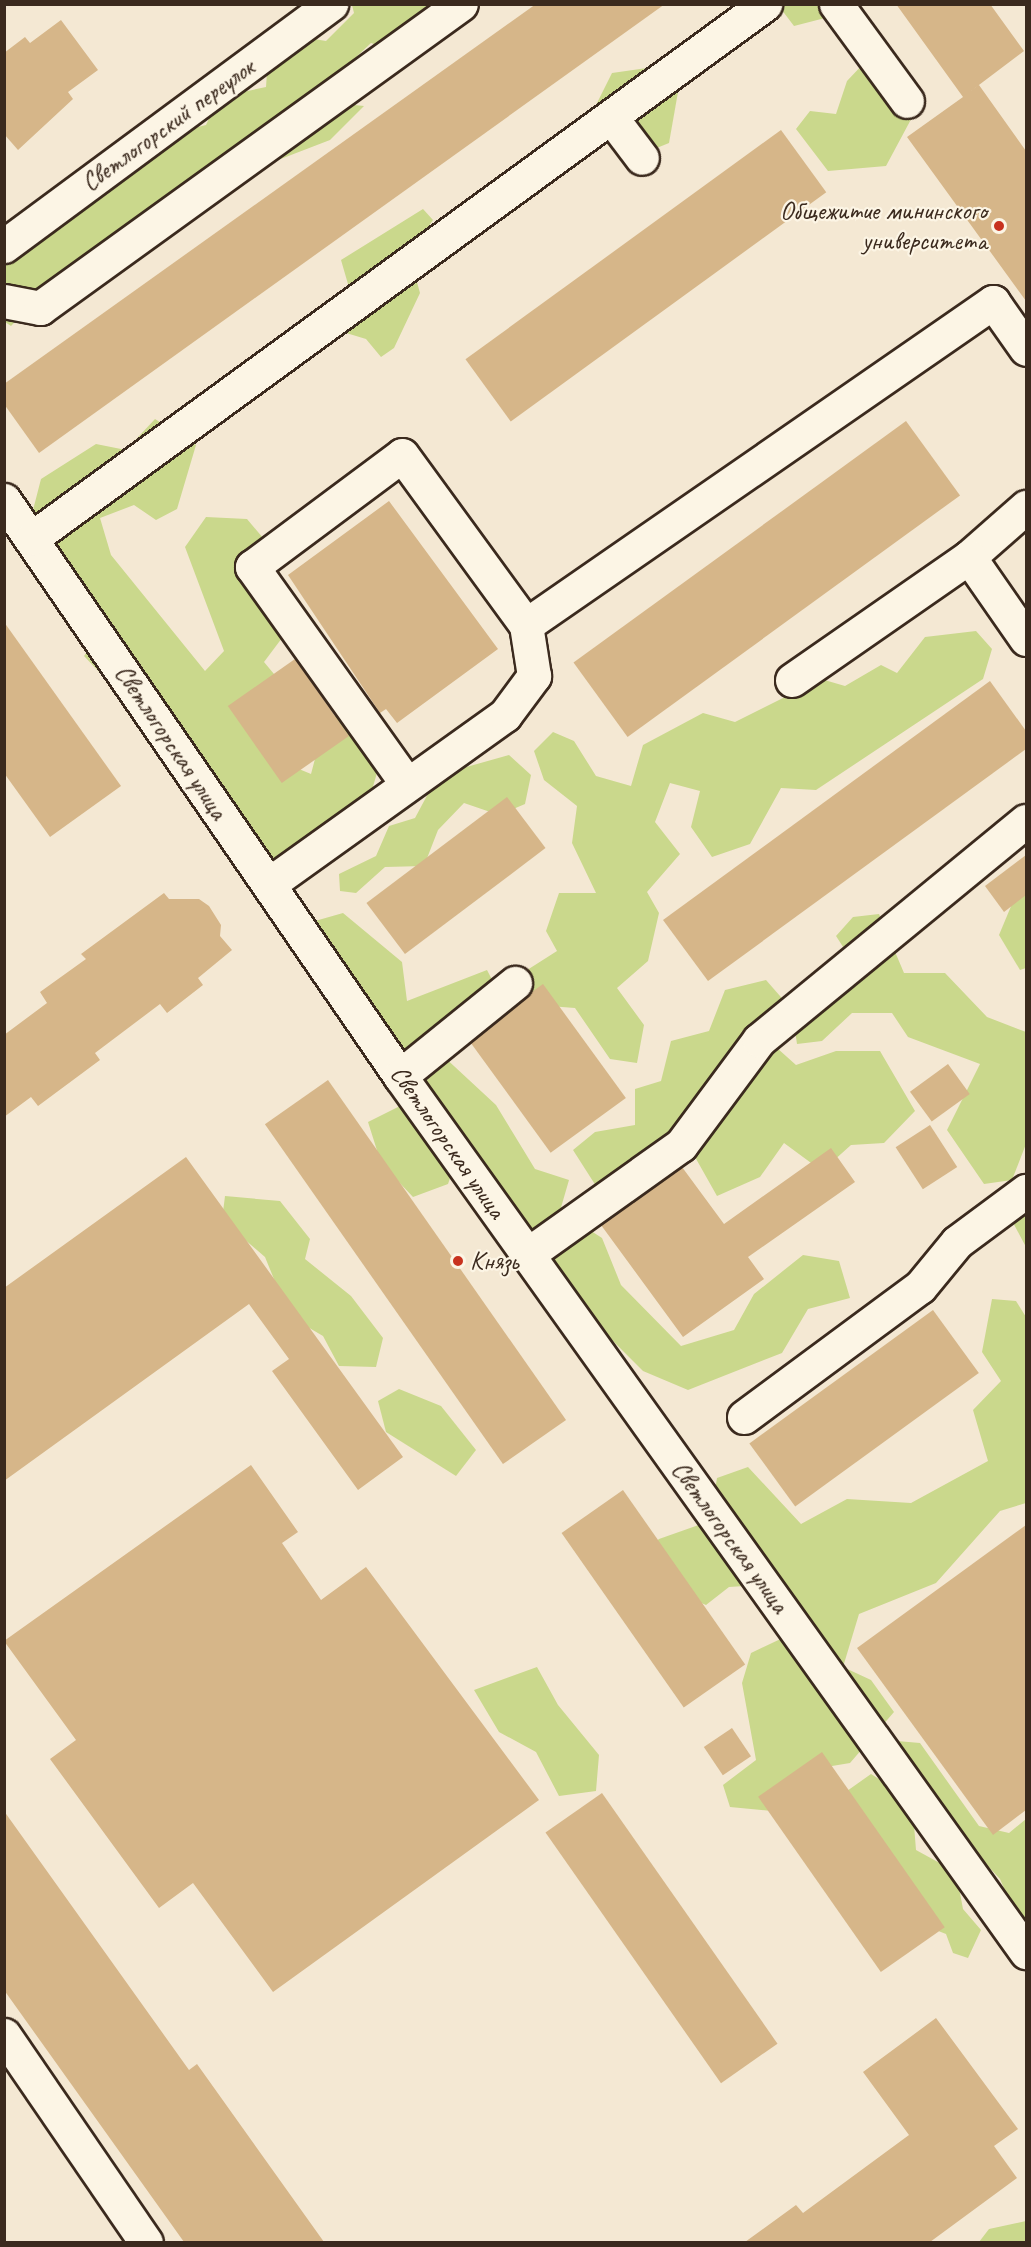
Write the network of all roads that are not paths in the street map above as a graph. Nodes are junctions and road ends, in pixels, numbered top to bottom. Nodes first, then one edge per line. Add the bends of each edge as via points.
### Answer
1 (331, 4) edge
2 (461, 4) edge
3 (765, 4) edge
4 (836, 4) edge
5 (907, 101) dead end
6 (611, 117) junction
7 (642, 158) dead end
8 (4, 246) edge
9 (4, 301) edge
10 (1026, 350) edge
11 (4, 500) edge
12 (1026, 507) edge
13 (32, 538) junction
14 (969, 557) junction
15 (526, 625) junction
16 (1026, 639) edge
17 (792, 680) dead end
18 (407, 784) junction
19 (1026, 821) edge
20 (268, 884) junction
21 (515, 984) dead end
22 (400, 1076) junction
23 (1026, 1191) edge
24 (528, 1254) junction
25 (744, 1417) dead end
26 (1026, 1952) edge
27 (4, 2035) edge
28 (146, 2242) edge

1 - 8 street, Светлогорский переулок
2 - 9 street via 40,308
3 - 6 street
4 - 5 street
6 - 7 street
6 - 13 street
10 - 15 street via 993,302
11 - 13 street, Светлогорская улица
12 - 14 street
13 - 20 street, Светлогорская улица
14 - 16 street
14 - 17 street
15 - 18 street via 534,676 505,715
15 - 18 street via 402,455 252,567
18 - 20 street
19 - 24 street via 759,1040 681,1144
20 - 22 street, Светлогорская улица
21 - 22 street
22 - 24 street, Светлогорская улица
23 - 25 street via 957,1242 920,1287
24 - 26 street, Светлогорская улица
27 - 28 street

